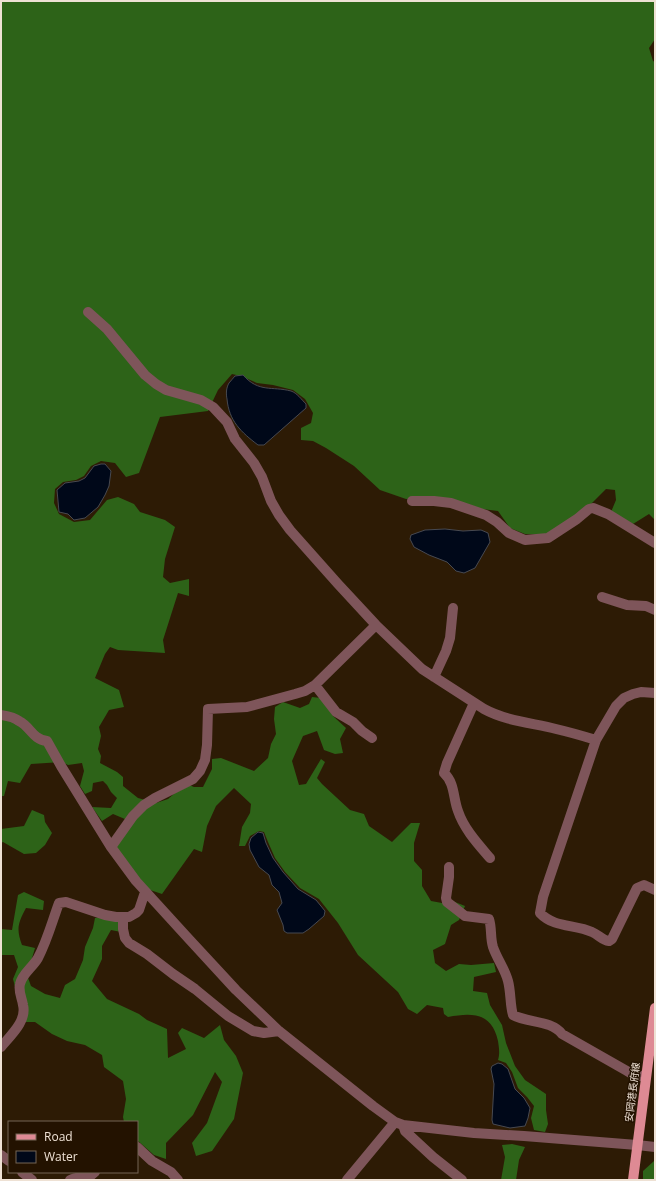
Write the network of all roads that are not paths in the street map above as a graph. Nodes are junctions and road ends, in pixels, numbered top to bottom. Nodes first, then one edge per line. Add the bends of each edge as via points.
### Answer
1 (88, 312) dead end
2 (412, 501) dead end
3 (655, 543) edge
4 (602, 597) dead end
5 (454, 608) dead end
6 (655, 610) edge
7 (376, 625) junction
8 (434, 677) junction
9 (315, 685) junction
10 (655, 693) edge
11 (474, 703) junction
12 (1, 715) edge
13 (372, 738) dead end
14 (596, 740) junction
15 (111, 846) junction
16 (490, 858) dead end
17 (450, 867) dead end
18 (655, 890) edge
19 (146, 892) junction
20 (123, 918) junction
21 (655, 1008) edge
22 (279, 1031) junction
23 (1, 1047) edge
24 (646, 1078) junction
25 (399, 1123) junction
26 (637, 1145) junction
27 (138, 1147) edge
28 (655, 1148) edge
29 (23, 1173) edge
30 (94, 1173) edge
31 (32, 1180) edge
32 (70, 1180) edge
33 (178, 1180) edge
34 (347, 1180) edge
35 (462, 1180) edge
36 (632, 1180) edge

1 - 7 street via 107,329 145,375 156,384 166,390 201,400 213,407 227,422 235,439 254,463 271,501 290,530
2 - 3 street via 445,501 486,515 509,533 525,540 548,538 589,508 593,508 608,514
4 - 6 street via 627,606 646,606
5 - 8 street via 450,638
7 - 8 street via 422,669
7 - 9 street
8 - 11 street
9 - 13 street via 336,712
9 - 15 street via 305,691 248,706 208,709 207,745 200,771 193,779 144,805
10 - 14 street via 641,692 624,698 616,706
11 - 14 street via 494,715
11 - 16 street via 446,762 444,773 449,777 457,811 467,829
12 - 15 street via 21,721 35,737 47,741
14 - 18 street via 540,913 553,922 592,932 609,941 637,888 644,885
15 - 19 street
17 - 24 street via 447,902 465,916 489,919 490,936 508,980 514,1015 559,1030 632,1074
19 - 20 street via 139,910
19 - 22 street via 236,990
20 - 22 street via 125,938 129,943 195,989 228,1016 253,1031
20 - 23 street via 66,902 59,903 40,954 20,983 24,1014 19,1026
21 - 24 main road, 安岡港長府線
22 - 25 street via 373,1106
24 - 26 main road, 安岡港長府線
25 - 26 street via 474,1133
25 - 34 street
25 - 35 street via 433,1157
26 - 28 street
26 - 36 main road, 安岡港長府線
27 - 33 street
29 - 31 street
30 - 32 street

